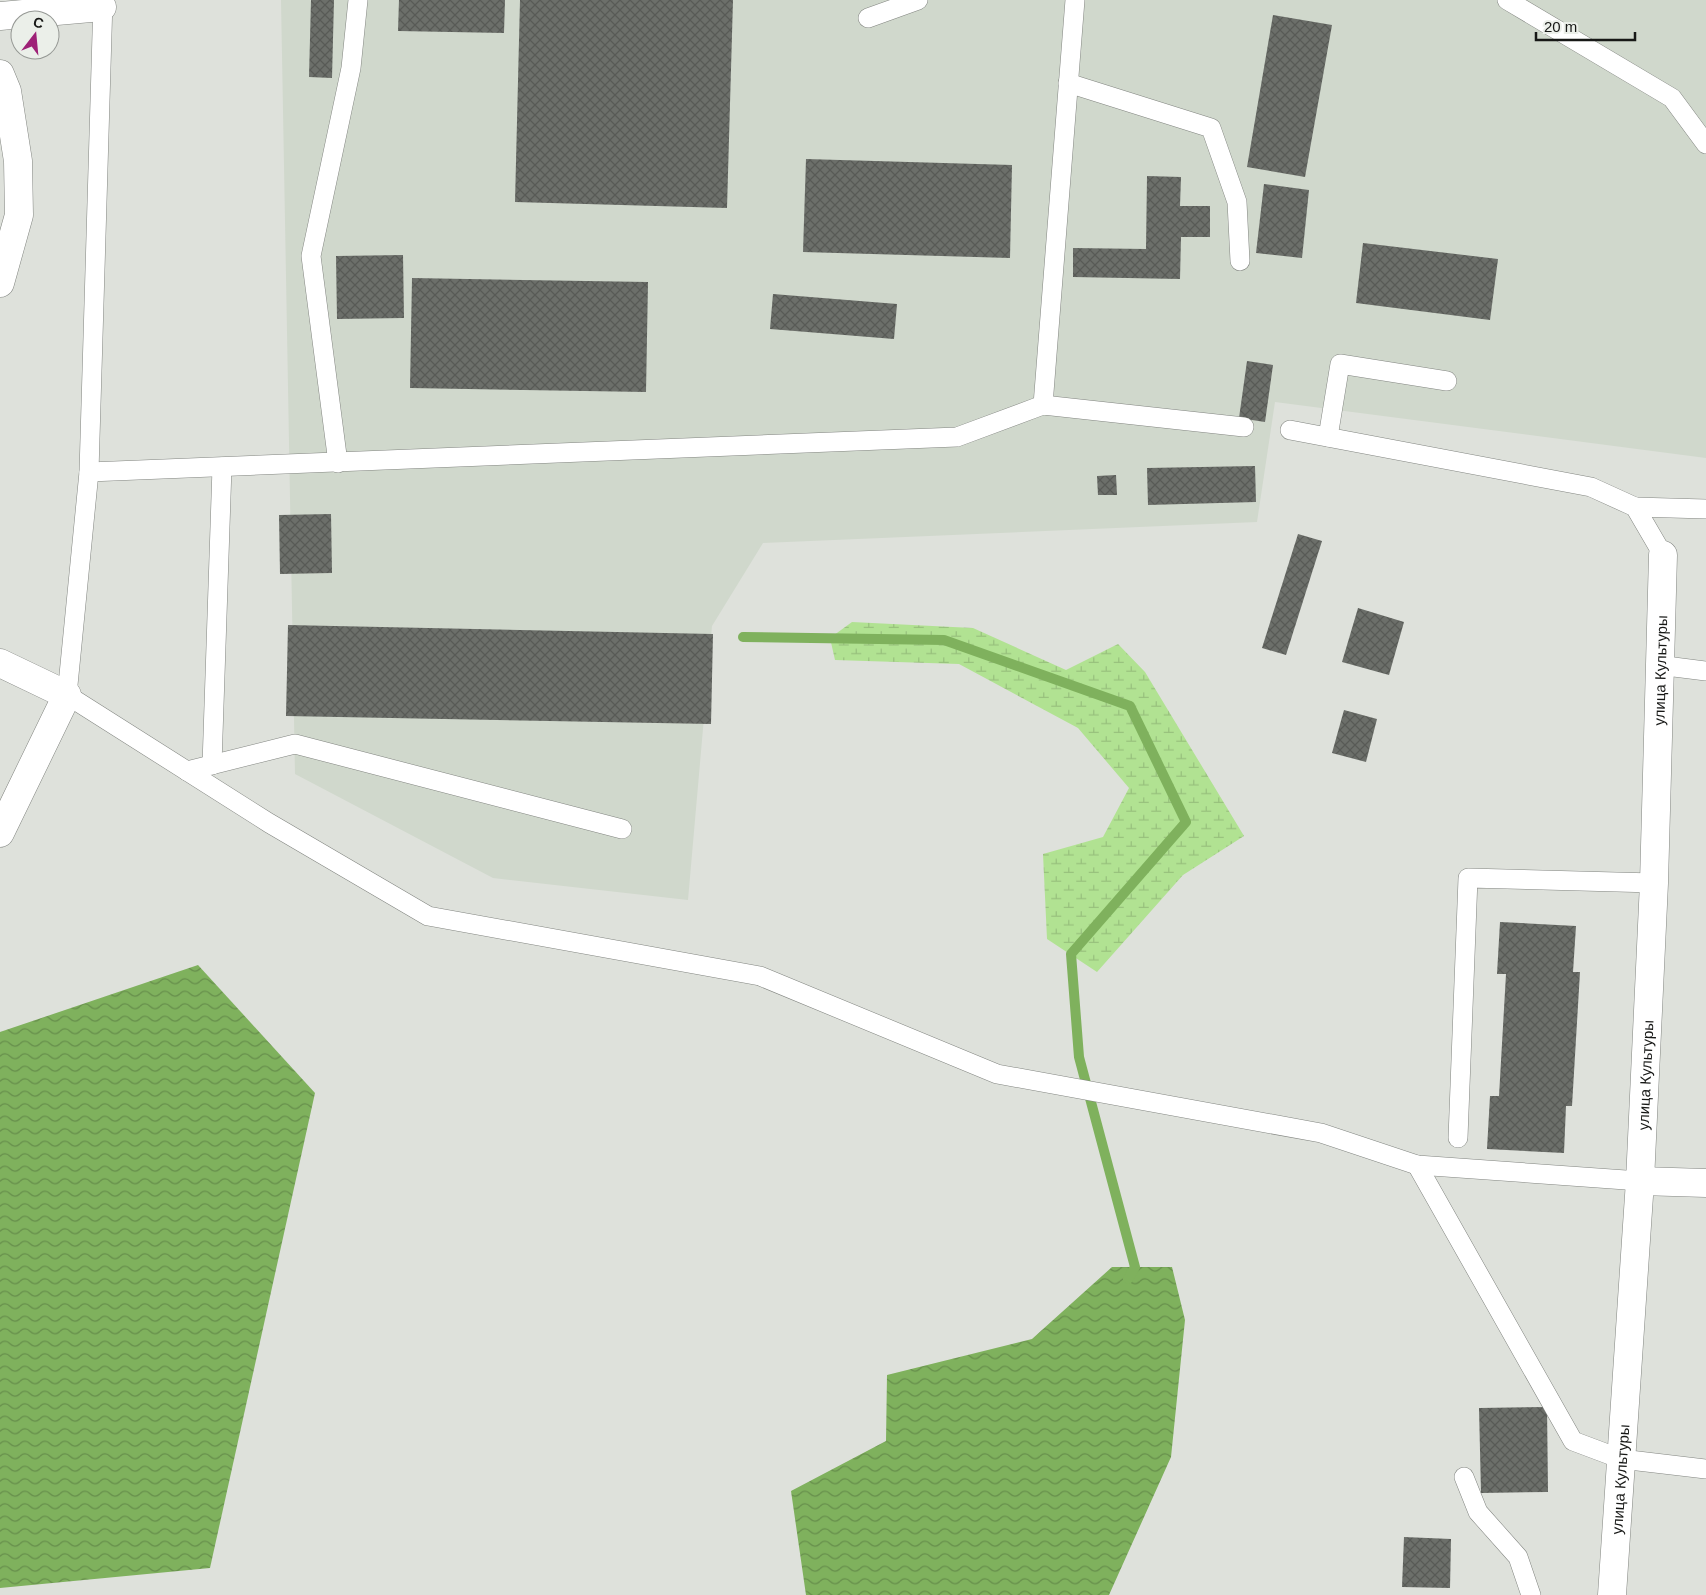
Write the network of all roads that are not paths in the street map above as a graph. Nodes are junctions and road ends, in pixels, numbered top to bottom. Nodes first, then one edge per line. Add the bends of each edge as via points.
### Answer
1 (358, 0) edge
2 (918, 0) edge
3 (1075, 0) edge
4 (1507, 0) edge
5 (103, 4) edge
6 (0, 16) edge
7 (868, 18) dead end
8 (0, 74) edge
9 (1068, 83) junction
10 (1706, 144) edge
11 (1240, 260) dead end
12 (0, 283) edge
13 (1447, 381) dead end
14 (1043, 404) junction
15 (1244, 427) dead end
16 (1290, 430) dead end
17 (1328, 437) junction
18 (338, 462) junction
19 (222, 467) junction
20 (89, 472) junction
21 (1635, 507) junction
22 (1706, 509) edge
23 (1663, 555) joint
24 (0, 663) edge
25 (1658, 665) junction
26 (1706, 671) edge
27 (67, 695) junction
28 (212, 765) junction
29 (187, 771) junction
30 (622, 829) dead end
31 (0, 833) edge
32 (1654, 884) junction
33 (1458, 1138) dead end
34 (1417, 1165) junction
35 (1640, 1181) junction
36 (1706, 1184) edge
37 (1621, 1459) junction
38 (1706, 1469) edge
39 (1464, 1477) dead end
40 (1531, 1595) edge
41 (1612, 1595) edge

1 - 18 lane via 351,68 311,256
2 - 7 lane
3 - 9 lane
4 - 10 lane via 1672,98
5 - 6 street
5 - 20 lane
8 - 12 street via 7,91 18,161 19,215
9 - 11 lane via 1211,128 1237,202
9 - 14 lane
13 - 17 lane via 1340,364
14 - 15 lane
14 - 18 lane via 957,437
16 - 17 lane
17 - 21 lane via 1591,487
18 - 19 lane
19 - 20 lane
19 - 28 lane
20 - 27 lane
21 - 22 lane
21 - 23 lane
23 - 25 street, улица Культуры
24 - 27 street
25 - 26 lane
25 - 32 street, улица Культуры
27 - 29 lane
27 - 31 street
28 - 29 lane
28 - 30 lane via 295,744
29 - 34 lane via 428,916 760,976 998,1074 1321,1133
32 - 33 lane via 1468,878
32 - 35 street, улица Культуры
34 - 35 lane
34 - 37 lane via 1573,1441
35 - 36 street
35 - 37 street, улица Культуры
37 - 38 lane
37 - 41 street, улица Культуры
39 - 40 lane via 1478,1512 1518,1557

